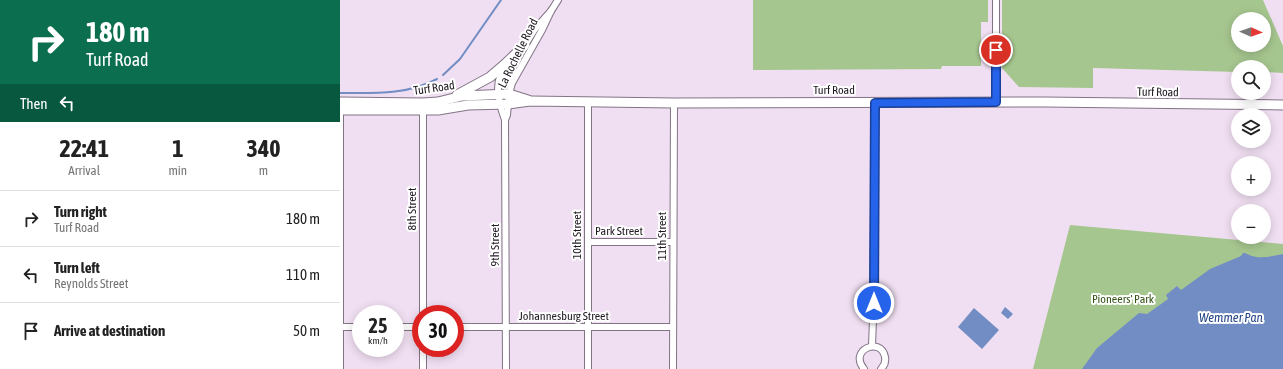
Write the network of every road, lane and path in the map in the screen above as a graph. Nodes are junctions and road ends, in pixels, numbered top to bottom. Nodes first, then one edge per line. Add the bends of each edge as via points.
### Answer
1 (558, 0) edge
2 (996, 0) edge
3 (551, 11) junction
4 (525, 45) junction
5 (499, 94) junction
6 (509, 94) junction
7 (454, 97) junction
8 (530, 101) junction
9 (588, 101) junction
10 (340, 102) edge
11 (996, 102) junction
12 (674, 103) junction
13 (875, 103) junction
14 (504, 104) junction
15 (1283, 105) edge
16 (422, 107) junction
17 (340, 110) edge
18 (588, 242) junction
19 (673, 242) junction
20 (423, 305) edge
21 (340, 327) edge
22 (352, 327) edge
23 (464, 327) edge
24 (506, 327) junction
25 (588, 327) junction
26 (673, 327) junction
27 (872, 346) junction
28 (423, 357) edge
29 (340, 369) edge
30 (423, 369) edge
31 (506, 369) edge
32 (588, 369) edge
33 (673, 369) edge
34 (864, 369) edge
35 (881, 369) edge

1 - 3 street, La Rochelle Road
2 - 11 street
3 - 4 street, La Rochelle Road
3 - 6 street, La Rochelle Road
4 - 5 street, La Rochelle Road via 500,77
4 - 7 main road via 496,72
5 - 6 main road, Turf Road
5 - 7 main road, Turf Road
5 - 14 street, La Rochelle Road
6 - 8 main road, Turf Road
6 - 14 street, La Rochelle Road
7 - 16 main road, Turf Road
8 - 9 main road, Turf Road
8 - 14 main road, Turf Road
9 - 12 main road, Turf Road
9 - 18 street, 10th Street
10 - 16 main road, Turf Road
10 - 17 street
11 - 13 main road, Turf Road
11 - 15 main road, Turf Road
12 - 13 main road, Turf Road
12 - 19 street, 11th Street
13 - 27 street
14 - 16 main road, Turf Road via 468,105 438,110
14 - 24 street, 9th Street via 507,115
16 - 17 main road, Turf Road
16 - 20 street, 8th Street
17 - 21 street
18 - 19 street, Park Street
18 - 25 street, 10th Street
19 - 26 street, 11th Street
21 - 22 street
21 - 29 street
23 - 24 street, Johannesburg Street
24 - 25 street, Johannesburg Street
24 - 31 street, 9th Street
25 - 26 street, Johannesburg Street
25 - 32 street, 10th Street
26 - 33 street, 11th Street
27 - 34 street via 864,349 860,355 860,363
27 - 35 street via 884,353 885,363
28 - 30 street

